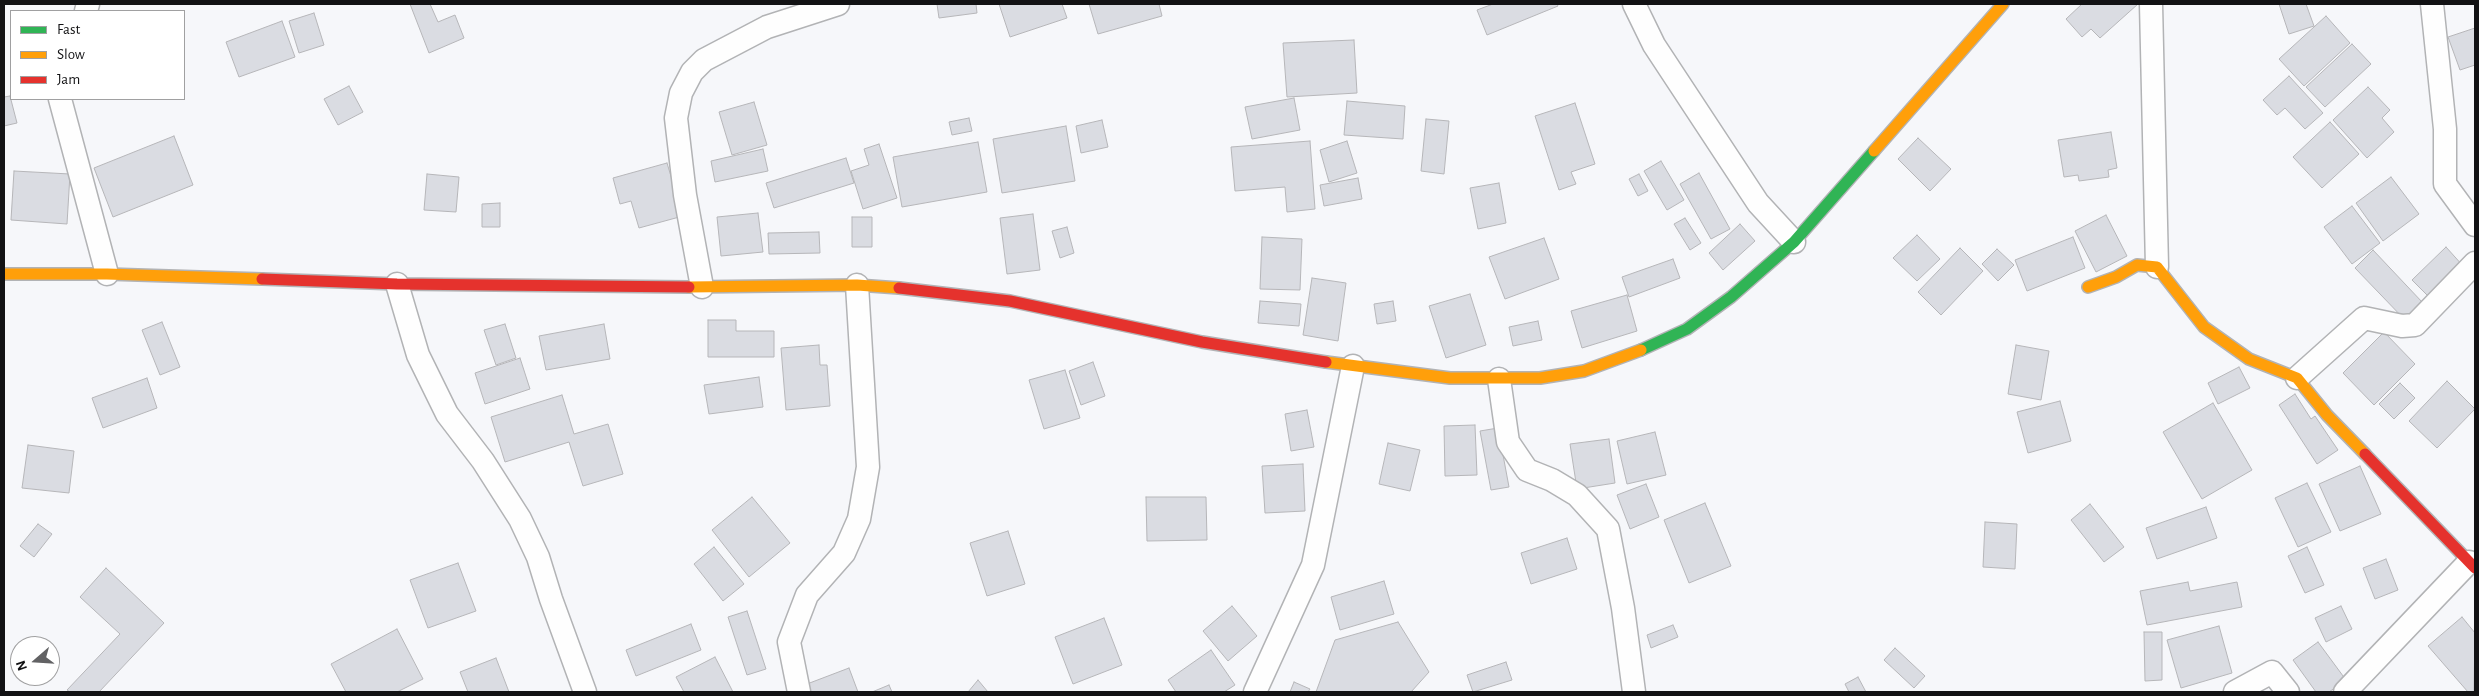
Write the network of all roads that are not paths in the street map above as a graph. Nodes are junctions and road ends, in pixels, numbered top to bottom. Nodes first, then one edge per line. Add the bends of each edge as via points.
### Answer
1 (838, 4) edge
2 (1634, 4) edge
3 (2003, 4) edge
4 (2151, 4) edge
5 (2432, 4) edge
6 (60, 100) edge
7 (2475, 225) edge
8 (1794, 242) junction
9 (2475, 263) edge
10 (2157, 267) junction
11 (4, 274) edge
12 (107, 274) junction
13 (397, 284) junction
14 (857, 285) junction
15 (702, 287) junction
16 (2088, 287) dead end
17 (1353, 366) junction
18 (2297, 378) junction
19 (1499, 379) junction
20 (2472, 565) edge
21 (585, 692) edge
22 (799, 692) edge
23 (1255, 692) edge
24 (1634, 692) edge
25 (2235, 692) edge
26 (2288, 692) edge
27 (2345, 692) edge

1 - 15 street via 767,27 704,60 692,72 681,93 676,118
2 - 8 street via 1654,45 1758,203
3 - 8 main road
4 - 10 street
5 - 7 street via 2445,129 2445,184
6 - 12 street
8 - 19 main road via 1731,297 1687,329 1638,352 1584,371 1540,378
9 - 18 street via 2415,325 2402,326 2364,318
10 - 16 main road via 2137,265
10 - 18 main road via 2204,327 2249,359
11 - 12 main road
12 - 13 main road
13 - 15 main road
13 - 21 street via 418,355 447,414 483,460 520,519 538,557
14 - 15 main road
14 - 17 main road via 920,289 1010,301 1202,342
14 - 22 street via 868,467 860,519 844,552 807,595 789,642
17 - 19 main road via 1450,378
17 - 23 street via 1313,565
18 - 20 main road via 2327,414
19 - 24 street via 1508,442 1526,470 1577,495 1608,528
20 - 27 street
25 - 26 street via 2272,672

